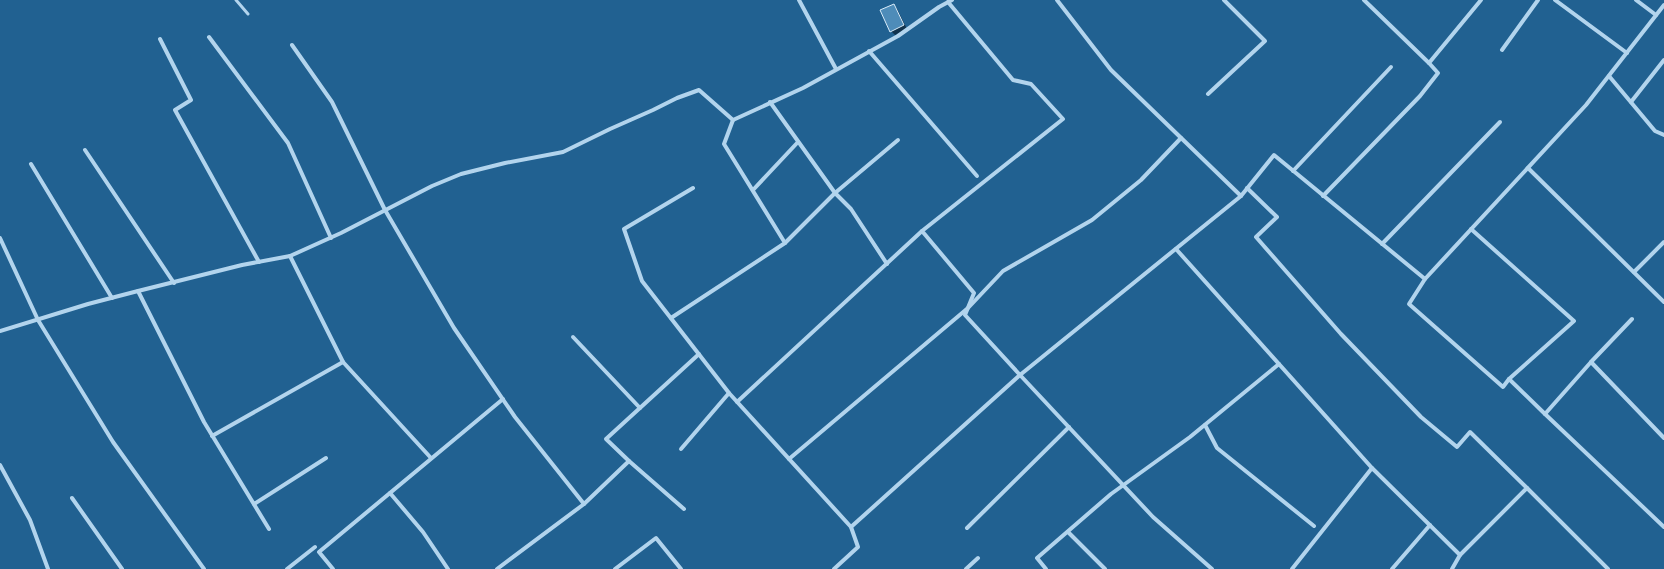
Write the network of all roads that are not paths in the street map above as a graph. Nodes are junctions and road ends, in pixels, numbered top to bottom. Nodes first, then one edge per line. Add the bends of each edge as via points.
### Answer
1 (236, 0) edge
2 (799, 0) edge
3 (1057, 0) edge
4 (1224, 0) edge
5 (1364, 0) edge
6 (1481, 0) edge
7 (1538, 0) edge
8 (1555, 0) edge
9 (1636, 0) edge
10 (950, 1) edge
11 (1664, 5) edge
12 (248, 14) dead end
13 (1656, 15) junction
14 (209, 37) dead end
15 (160, 39) dead end
16 (292, 44) dead end
17 (1502, 50) dead end
18 (869, 51) junction
19 (1627, 53) junction
20 (1664, 60) edge
21 (1428, 64) junction
22 (1391, 67) dead end
23 (836, 69) junction
24 (1609, 76) junction
25 (1208, 94) dead end
26 (770, 102) junction
27 (1631, 102) junction
28 (733, 120) junction
29 (1500, 122) dead end
30 (1664, 135) edge
31 (1181, 138) junction
32 (898, 140) dead end
33 (798, 142) junction
34 (85, 150) dead end
35 (31, 164) dead end
36 (1528, 168) junction
37 (1293, 171) junction
38 (977, 176) dead end
39 (693, 188) dead end
40 (1247, 188) junction
41 (752, 190) junction
42 (835, 192) junction
43 (1241, 196) junction
44 (1323, 196) junction
45 (385, 210) junction
46 (1471, 229) junction
47 (922, 231) junction
48 (0, 238) edge
49 (331, 238) junction
50 (1664, 242) edge
51 (785, 243) junction
52 (1382, 244) junction
53 (1176, 249) junction
54 (290, 256) junction
55 (259, 262) junction
56 (887, 264) junction
57 (1634, 272) junction
58 (1425, 279) junction
59 (174, 283) junction
60 (138, 291) junction
61 (112, 298) junction
62 (1664, 302) edge
63 (968, 308) junction
64 (671, 318) junction
65 (1632, 319) dead end
66 (38, 320) junction
67 (0, 331) edge
68 (573, 337) dead end
69 (699, 354) junction
70 (343, 362) junction
71 (1591, 362) junction
72 (1279, 364) junction
73 (1020, 375) junction
74 (1509, 378) junction
75 (729, 393) junction
76 (503, 399) junction
77 (737, 402) junction
78 (640, 408) junction
79 (1545, 414) junction
80 (1205, 425) junction
81 (1069, 427) junction
82 (212, 436) junction
83 (1664, 438) edge
84 (681, 449) dead end
85 (326, 458) dead end
86 (431, 458) junction
87 (789, 459) junction
88 (629, 461) junction
89 (0, 465) edge
90 (1372, 468) junction
91 (1124, 486) junction
92 (1527, 488) junction
93 (390, 493) junction
94 (72, 498) dead end
95 (254, 504) junction
96 (584, 504) junction
97 (684, 509) dead end
98 (1430, 525) junction
99 (1314, 526) dead end
100 (851, 527) junction
101 (1664, 527) edge
102 (967, 528) dead end
103 (269, 529) dead end
104 (1068, 532) junction
105 (315, 547) dead end
106 (1460, 555) junction
107 (978, 558) dead end
108 (48, 569) edge
109 (122, 569) edge
110 (204, 569) edge
111 (287, 569) edge
112 (333, 569) edge
113 (448, 569) edge
114 (497, 569) edge
115 (615, 569) edge
116 (681, 569) edge
117 (834, 569) edge
118 (966, 569) edge
119 (1046, 569) edge
120 (1105, 569) edge
121 (1212, 569) edge
122 (1292, 569) edge
123 (1392, 569) edge
124 (1452, 569) edge
125 (1608, 569) edge

1 - 12 lane
2 - 23 street
3 - 31 street via 1111,70
4 - 25 street via 1265,41
5 - 21 street
6 - 21 street
7 - 17 street
8 - 19 street
9 - 13 street
10 - 18 street via 898,36
10 - 47 street via 1013,80 1031,84 1063,119
11 - 13 street
13 - 19 street
14 - 49 street via 288,143
15 - 55 street via 191,100 175,110
16 - 45 street via 332,102
18 - 23 street
18 - 38 street
19 - 24 street
20 - 27 street
21 - 44 street via 1438,74
22 - 37 street
23 - 26 street via 803,88
24 - 27 street
24 - 36 street via 1586,106
26 - 28 street
26 - 33 street
27 - 30 street via 1655,131
28 - 41 street via 724,144
28 - 45 street via 699,90 563,152 461,174
29 - 52 street
31 - 43 street
31 - 63 street via 1141,180 1092,220 1003,271
32 - 42 street
33 - 41 street
33 - 42 street
34 - 59 street
35 - 61 street
36 - 46 street
36 - 57 street
37 - 40 street via 1274,155
37 - 44 street
39 - 64 street via 624,229 642,281
40 - 43 street
40 - 92 street via 1277,217 1256,237 1341,334 1421,418 1457,447 1470,432
41 - 51 street
42 - 51 street
42 - 56 street via 851,209
43 - 53 street
44 - 52 street
45 - 49 street
45 - 76 street via 454,328
46 - 58 street
46 - 74 street via 1574,321
47 - 56 street
47 - 63 street via 974,293
48 - 66 street
49 - 54 street
50 - 57 street
51 - 64 street
52 - 58 street
53 - 72 street
53 - 73 street
54 - 55 street
54 - 70 street
55 - 59 street
56 - 77 street
57 - 62 street
58 - 74 street via 1409,304 1503,388
59 - 60 street
60 - 61 street
60 - 82 street
61 - 66 street
63 - 73 street via 965,316
63 - 87 street
64 - 69 street
65 - 71 street
66 - 67 street
66 - 110 street via 113,442
68 - 78 street
69 - 75 street
69 - 78 street
70 - 82 street
70 - 86 street
71 - 79 street
71 - 83 street
72 - 80 street
72 - 90 street
73 - 81 street
73 - 100 street
74 - 79 street
75 - 77 street
75 - 84 street
76 - 86 street
76 - 96 street
77 - 87 street
78 - 88 street via 606,439
79 - 101 street
80 - 91 street
80 - 99 street via 1217,448
81 - 91 street
81 - 102 street
82 - 95 street
85 - 95 street
86 - 93 street
87 - 100 street
88 - 96 street
88 - 97 street
89 - 108 street via 30,520
90 - 98 street
90 - 122 street
91 - 104 street via 1111,494
91 - 121 street via 1153,517
92 - 106 street
92 - 125 street
93 - 112 street via 319,552
93 - 113 street via 423,532
94 - 109 street
95 - 103 street
96 - 114 street
98 - 106 street
98 - 123 street
100 - 117 street via 858,547
104 - 119 street via 1037,558
104 - 120 street
105 - 111 street
106 - 124 street
107 - 118 street
115 - 116 street via 656,538

